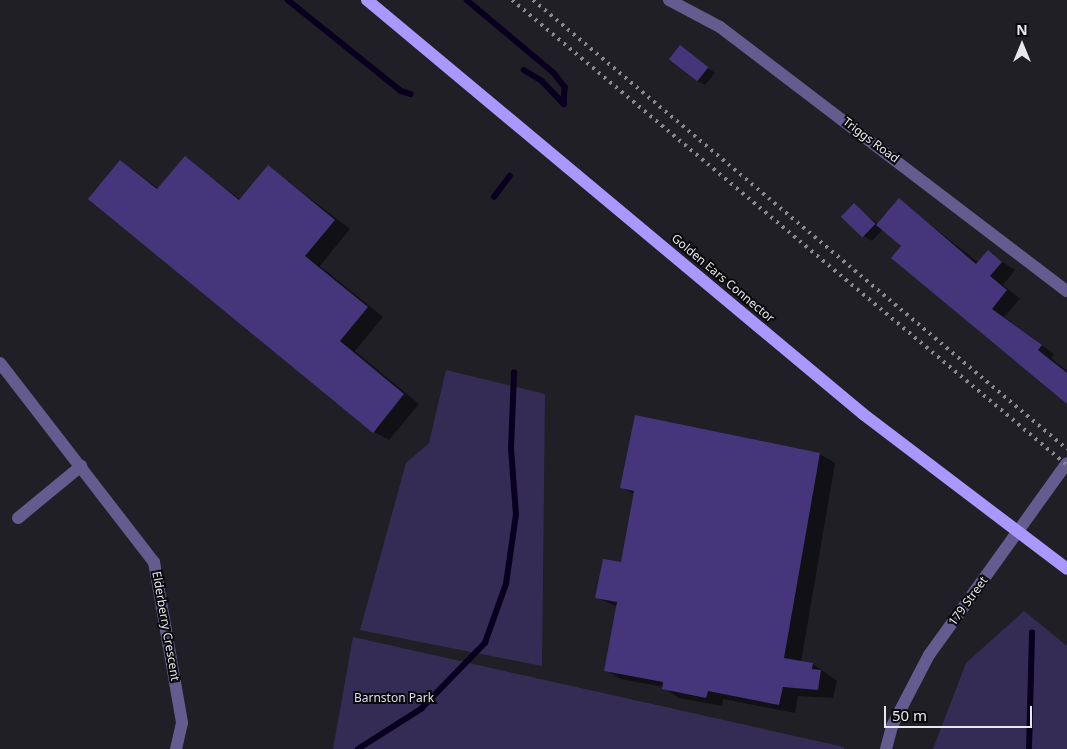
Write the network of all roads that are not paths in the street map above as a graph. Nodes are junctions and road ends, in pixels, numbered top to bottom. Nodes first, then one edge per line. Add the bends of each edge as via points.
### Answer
1 (367, 0) edge
2 (669, 0) edge
3 (1067, 291) edge
4 (0, 363) edge
5 (1067, 462) edge
6 (81, 466) junction
7 (18, 518) dead end
8 (1017, 534) junction
9 (1067, 569) edge
10 (176, 749) edge
11 (886, 749) edge

1 - 8 main road, Golden Ears Connector via 863,414
2 - 3 street, Triggs Road via 720,27
4 - 6 street, Elderberry Crescent
5 - 8 street, 179 Street
6 - 7 street
6 - 10 street, Elderberry Crescent via 144,544 157,569 182,722
8 - 9 main road, Golden Ears Connector
8 - 11 street, 179 Street via 929,655 892,726

